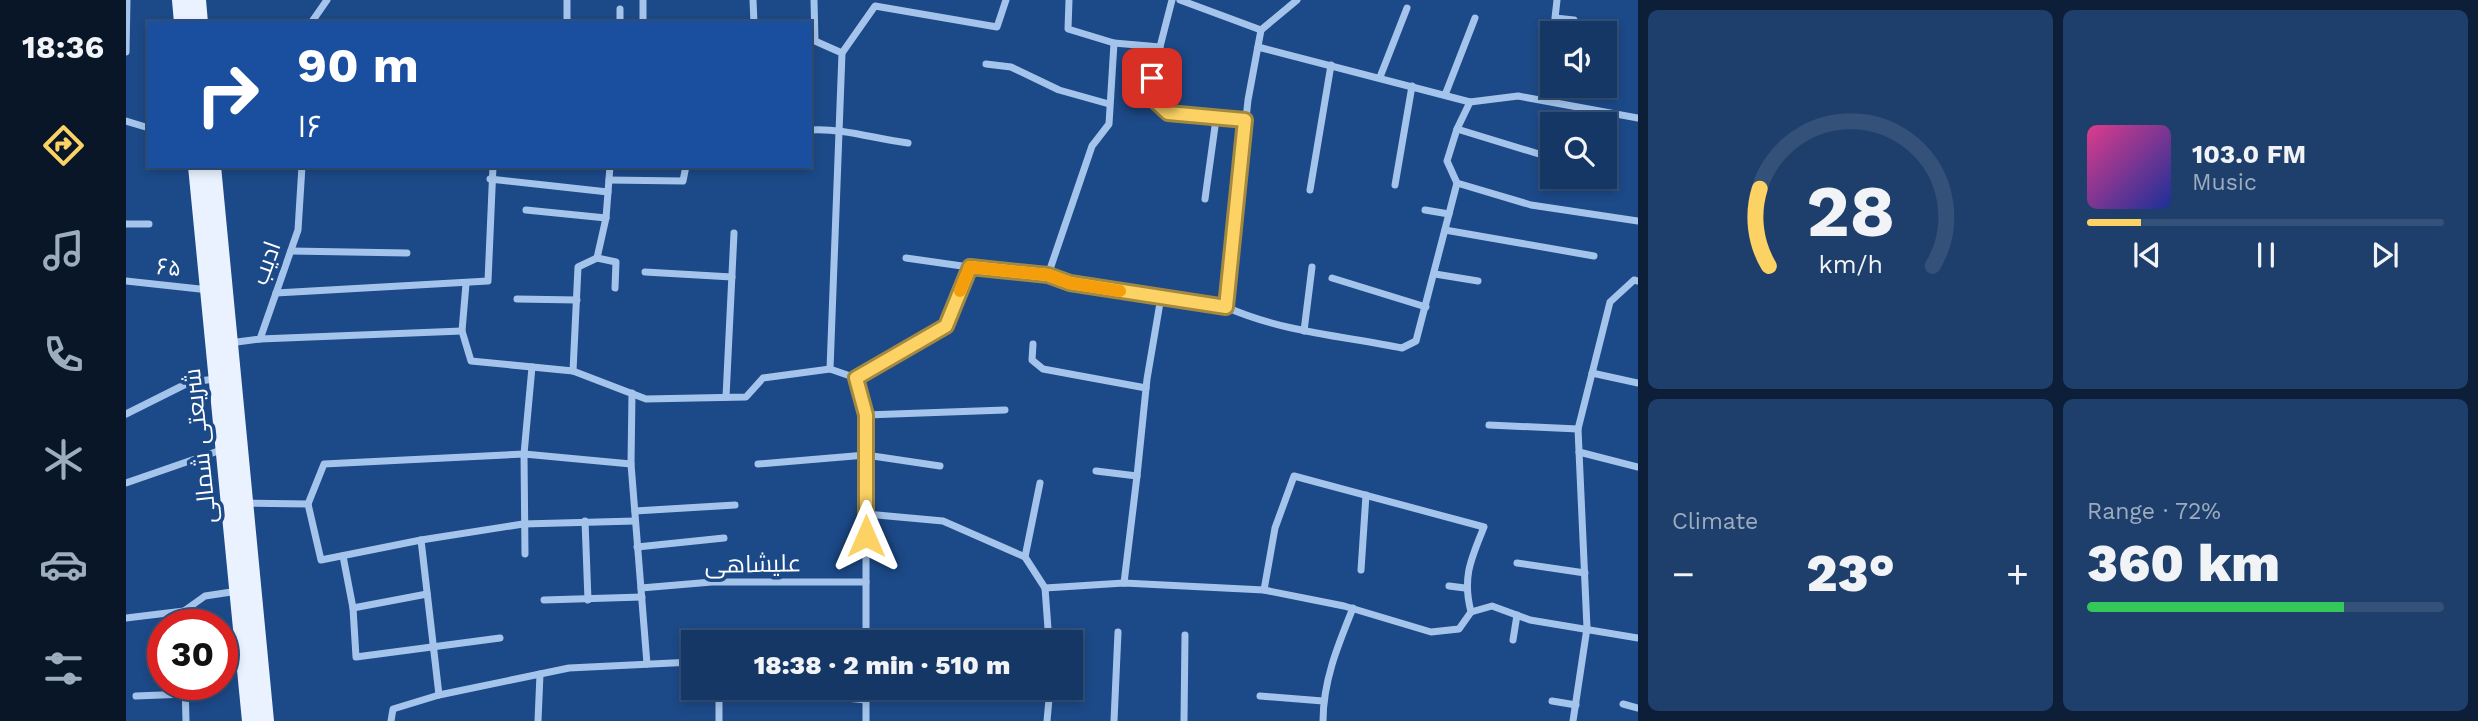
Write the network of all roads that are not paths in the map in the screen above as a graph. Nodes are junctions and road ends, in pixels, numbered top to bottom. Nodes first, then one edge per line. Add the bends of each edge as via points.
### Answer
1 (127, 0) edge
2 (181, 0) edge
3 (197, 0) edge
4 (327, 0) edge
5 (567, 0) edge
6 (643, 0) edge
7 (753, 0) edge
8 (814, 0) edge
9 (1006, 0) edge
10 (1069, 0) edge
11 (1172, 0) edge
12 (1180, 0) edge
13 (1297, 0) edge
14 (1557, 0) edge
15 (874, 3) edge
16 (1407, 8) dead end
17 (620, 9) dead end
18 (1475, 18) dead end
19 (1574, 20) dead end
20 (183, 21) edge
21 (199, 21) edge
22 (312, 21) edge
23 (567, 21) edge
24 (620, 21) edge
25 (643, 21) edge
26 (754, 21) edge
27 (1261, 30) junction
28 (813, 41) edge
29 (1114, 43) junction
30 (1160, 47) junction
31 (1258, 47) junction
32 (126, 52) edge
33 (842, 53) junction
34 (986, 64) dead end
35 (1331, 65) junction
36 (1380, 78) junction
37 (1412, 86) junction
38 (1445, 95) junction
39 (1470, 102) junction
40 (1109, 104) junction
41 (1638, 118) edge
42 (1216, 119) junction
43 (1245, 120) junction
44 (126, 121) edge
45 (147, 127) edge
46 (839, 129) junction
47 (1457, 129) junction
48 (812, 130) edge
49 (908, 143) dead end
50 (1540, 154) edge
51 (197, 168) edge
52 (212, 168) edge
53 (302, 168) edge
54 (493, 168) edge
55 (610, 168) edge
56 (685, 168) edge
57 (490, 179) junction
58 (609, 180) junction
59 (1457, 183) junction
60 (1395, 185) dead end
61 (1310, 190) dead end
62 (608, 192) junction
63 (1205, 199) dead end
64 (526, 210) dead end
65 (1425, 210) dead end
66 (1450, 214) junction
67 (606, 218) junction
68 (1638, 221) edge
69 (126, 224) edge
70 (149, 224) dead end
71 (1446, 230) junction
72 (734, 233) dead end
73 (291, 251) junction
74 (407, 253) dead end
75 (1594, 256) dead end
76 (597, 258) junction
77 (906, 258) dead end
78 (970, 267) junction
79 (1312, 267) dead end
80 (645, 272) dead end
81 (1434, 274) junction
82 (1048, 275) junction
83 (732, 277) junction
84 (1332, 278) dead end
85 (126, 281) edge
86 (1478, 281) dead end
87 (1638, 281) edge
88 (466, 284) junction
89 (615, 288) dead end
90 (209, 290) junction
91 (276, 293) junction
92 (1161, 297) junction
93 (517, 299) dead end
94 (576, 300) junction
95 (1226, 307) junction
96 (1426, 307) junction
97 (462, 331) junction
98 (1304, 331) junction
99 (260, 339) junction
100 (229, 343) junction
101 (1033, 344) dead end
102 (533, 367) junction
103 (830, 369) junction
104 (573, 371) junction
105 (1592, 373) junction
106 (219, 378) junction
107 (856, 378) junction
108 (1638, 383) edge
109 (1146, 388) junction
110 (632, 393) junction
111 (726, 397) junction
112 (1005, 410) dead end
113 (127, 412) edge
114 (866, 415) junction
115 (1489, 425) dead end
116 (1578, 429) junction
117 (226, 449) junction
118 (1579, 452) junction
119 (524, 454) junction
120 (866, 455) junction
121 (631, 464) junction
122 (758, 464) dead end
123 (940, 466) dead end
124 (1638, 467) edge
125 (1096, 471) dead end
126 (1137, 476) junction
127 (126, 483) edge
128 (1040, 483) dead end
129 (1366, 495) junction
130 (244, 503) junction
131 (308, 504) junction
132 (735, 505) dead end
133 (635, 511) junction
134 (866, 513) junction
135 (585, 521) junction
136 (635, 521) junction
137 (523, 524) junction
138 (724, 538) dead end
139 (421, 540) junction
140 (638, 547) junction
141 (525, 554) dead end
142 (344, 556) junction
143 (1026, 557) junction
144 (1517, 563) dead end
145 (1361, 570) dead end
146 (1585, 573) junction
147 (866, 582) junction
148 (1124, 583) junction
149 (1449, 586) dead end
150 (641, 588) junction
151 (1045, 588) junction
152 (1465, 588) junction
153 (1264, 590) junction
154 (239, 591) junction
155 (427, 594) junction
156 (642, 597) junction
157 (544, 600) dead end
158 (588, 600) junction
159 (353, 608) junction
160 (1353, 608) junction
161 (187, 609) edge
162 (1471, 612) junction
163 (147, 615) edge
164 (1517, 615) junction
165 (126, 618) edge
166 (1587, 628) junction
167 (866, 630) edge
168 (1048, 630) edge
169 (1118, 632) dead end
170 (1185, 635) dead end
171 (500, 638) dead end
172 (1638, 638) edge
173 (1513, 640) dead end
174 (434, 648) junction
175 (681, 663) edge
176 (648, 664) junction
177 (540, 674) junction
178 (439, 695) junction
179 (136, 696) dead end
180 (147, 696) edge
181 (1260, 696) dead end
182 (186, 700) edge
183 (719, 700) edge
184 (866, 700) edge
185 (1049, 700) edge
186 (1323, 701) junction
187 (1552, 701) dead end
188 (1623, 704) dead end
189 (1576, 705) junction
190 (1638, 708) edge
191 (186, 721) edge
192 (251, 721) edge
193 (265, 721) edge
194 (391, 721) edge
195 (538, 721) edge
196 (719, 721) edge
197 (866, 721) edge
198 (1047, 721) edge
199 (1114, 721) edge
200 (1184, 721) edge
201 (1324, 721) edge
202 (1573, 721) edge

1 - 32 street
2 - 20 main road
3 - 21 main road
4 - 22 street
5 - 23 street
6 - 25 street
7 - 26 street
8 - 28 street
9 - 15 street via 997,27
10 - 29 street via 1068,29
11 - 30 street
12 - 27 street
13 - 27 street
14 - 19 street via 1555,18
15 - 33 street
16 - 36 street
17 - 24 street
18 - 38 street
27 - 31 street
28 - 33 street
29 - 30 street
29 - 40 street
30 - 42 street via 1152,78 1154,100 1168,113
31 - 35 street
31 - 43 street
33 - 46 street
34 - 40 street via 1011,67 1059,90
35 - 36 street
35 - 61 street
36 - 37 street
37 - 38 street
37 - 60 street
38 - 39 street
39 - 41 street via 1518,96
39 - 47 street
40 - 82 street via 1109,124 1092,146
42 - 43 street
42 - 63 street
43 - 95 street
44 - 45 street
46 - 48 street
46 - 49 street
46 - 103 street
47 - 50 street
47 - 59 street via 1447,161
51 - 90 main road, شریعتی شمالی
52 - 100 main road, شریعتی شمالی
53 - 73 street, ادیب via 298,230
54 - 57 street
55 - 58 street
56 - 58 street via 683,181
57 - 62 street
57 - 88 street via 488,281
58 - 62 street
59 - 66 street
59 - 68 street via 1531,205
62 - 67 street
64 - 67 street
65 - 66 street
66 - 71 street
67 - 76 street
69 - 70 street
71 - 75 street
71 - 81 street
72 - 83 street
73 - 74 street
73 - 91 street, ادیب
76 - 89 street via 616,262
76 - 94 street via 578,267
77 - 78 street
78 - 82 street
78 - 107 street via 946,326
79 - 98 street
80 - 83 street
81 - 86 street
81 - 96 street
82 - 92 street via 1070,283
83 - 111 street
84 - 96 street
85 - 90 street, ۶۵
87 - 105 street via 1610,302
88 - 91 street
88 - 97 street
90 - 106 main road, شریعتی شمالی
91 - 99 street, ادیب
92 - 95 street
92 - 109 street
93 - 94 street
94 - 104 street
95 - 98 street
96 - 98 street via 1416,341 1402,348
97 - 99 street
97 - 102 street via 471,361
99 - 100 street
100 - 130 main road, شریعتی شمالی
101 - 109 street via 1032,360 1043,369
102 - 104 street
102 - 119 street
103 - 107 street
103 - 111 street via 763,378 746,397
104 - 110 street
105 - 108 street
105 - 116 street
106 - 113 street via 190,382
106 - 117 main road, شریعتی شمالی
107 - 114 street
109 - 126 street
110 - 111 street via 646,399
110 - 121 street
112 - 114 street
114 - 120 street
115 - 116 street
116 - 118 street
117 - 127 street
117 - 154 main road, شریعتی شمالی
118 - 124 street
118 - 146 street
119 - 121 street
119 - 131 street via 324,464
119 - 137 street
120 - 122 street
120 - 123 street
120 - 134 street
121 - 133 street
125 - 126 street
126 - 148 street
128 - 143 street
129 - 145 street
129 - 152 street via 1483,527
129 - 153 street via 1294,476 1275,528
130 - 131 street
130 - 193 main road, شریعتی شمالی
131 - 142 street via 321,561
132 - 133 street
133 - 136 street
134 - 143 street via 943,521
134 - 147 street
135 - 136 street
135 - 137 street
135 - 158 street
136 - 140 street
137 - 139 street
137 - 141 street
138 - 140 street
139 - 142 street
139 - 155 street
140 - 150 street
142 - 159 street
143 - 151 street
144 - 146 street
146 - 166 street
147 - 150 street, علیشاهی via 712,582
147 - 167 street
148 - 151 street
148 - 153 street
149 - 152 street
150 - 156 street
151 - 168 street
152 - 162 street
153 - 160 street
154 - 161 street via 205,596
154 - 192 main road, شریعتی شمالی
155 - 159 street
155 - 174 street
156 - 158 street
156 - 176 street
157 - 158 street
159 - 174 street via 356,657
160 - 162 street via 1431,632 1460,629
160 - 186 street via 1334,655
162 - 164 street via 1492,606
163 - 165 street
164 - 166 street
164 - 173 street
166 - 172 street
166 - 189 street
169 - 199 street
170 - 200 street
171 - 174 street
174 - 178 street
175 - 176 street
176 - 177 street
177 - 178 street
177 - 195 street
178 - 194 street via 393,709
179 - 180 street
181 - 186 street
182 - 191 street
183 - 196 street
184 - 197 street
185 - 198 street
186 - 201 street
187 - 189 street
188 - 190 street
189 - 202 street

